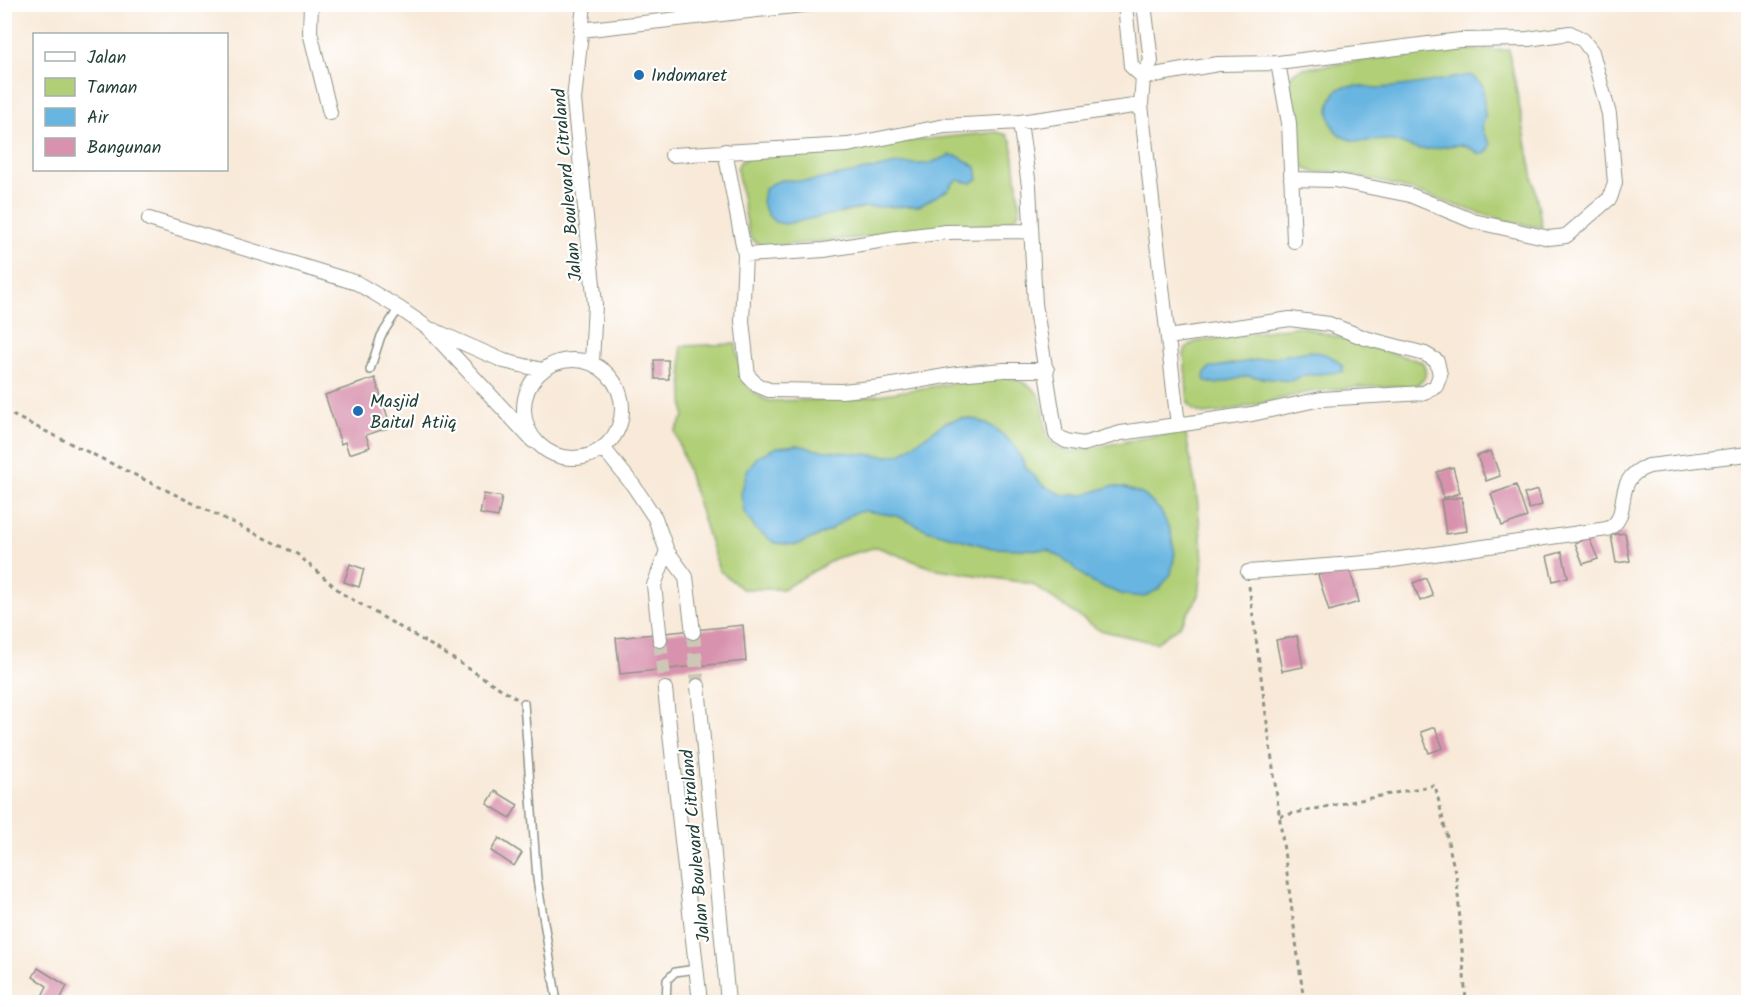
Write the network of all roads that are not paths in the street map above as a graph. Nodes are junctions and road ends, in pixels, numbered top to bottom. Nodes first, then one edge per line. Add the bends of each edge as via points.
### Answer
1 (311, 4) edge
2 (584, 4) edge
3 (811, 4) edge
4 (1125, 4) edge
5 (1144, 4) edge
6 (698, 11) edge
7 (581, 30) junction
8 (1278, 63) junction
9 (1143, 77) junction
10 (1141, 105) junction
11 (330, 113) dead end
12 (1020, 122) junction
13 (725, 151) junction
14 (672, 155) dead end
15 (1292, 179) junction
16 (149, 219) dead end
17 (1030, 231) junction
18 (1294, 241) dead end
19 (745, 255) junction
20 (399, 308) junction
21 (428, 328) junction
22 (1168, 337) junction
23 (592, 363) junction
24 (370, 370) dead end
25 (542, 370) junction
26 (1047, 370) junction
27 (1178, 425) junction
28 (533, 441) junction
29 (604, 449) junction
30 (1749, 454) edge
31 (667, 551) junction
32 (1248, 572) road end
33 (693, 632) tunnel mouth
34 (660, 640) tunnel mouth
35 (698, 686) tunnel mouth
36 (665, 689) tunnel mouth
37 (524, 703) road end
38 (696, 969) junction
39 (557, 1002) edge
40 (666, 1002) edge
41 (700, 1002) edge
42 (728, 1002) edge

1 - 11 street via 310,32
2 - 7 street, Jalan Boulevard Citraland
3 - 6 street
4 - 9 street via 1131,66
5 - 9 street via 1151,61
6 - 7 street
7 - 23 street, Jalan Boulevard Citraland via 574,100 595,304
8 - 9 street via 1218,64
8 - 15 street via 1289,123
8 - 15 street via 1460,40 1528,39 1570,33 1583,40 1592,52 1609,114 1615,183 1610,198 1566,236 1549,238 1473,221 1410,195 1334,180
9 - 10 street
10 - 12 street
10 - 22 street
12 - 13 street via 945,126 848,145
12 - 17 street via 1029,186
13 - 14 street
13 - 19 street
15 - 18 street
16 - 20 street via 357,283
17 - 19 street via 946,232 824,250
17 - 26 street via 1035,304
19 - 26 street via 742,321 748,376 769,390 842,391 957,374
20 - 21 street
20 - 24 lane via 381,336
21 - 25 street via 504,361
21 - 28 street
22 - 27 street
22 - 27 street via 1290,319 1329,324 1425,354 1437,361 1440,375 1436,386 1424,393 1321,399
23 - 25 street via 566,359
23 - 29 street via 612,378 623,402 620,428
25 - 28 street via 526,391 523,417
26 - 27 street via 1056,435 1066,441 1083,444 1121,433
28 - 29 street via 554,456 580,459
29 - 31 street via 655,518
30 - 32 street via 1649,466 1636,471 1628,480 1619,519 1607,530 1379,562
31 - 33 street via 686,577
31 - 34 street via 654,585
35 - 42 street, Jalan Boulevard Citraland
36 - 38 street, Jalan Boulevard Citraland
37 - 39 lane via 537,879
38 - 40 lane via 675,972 667,980
38 - 41 street, Jalan Boulevard Citraland

